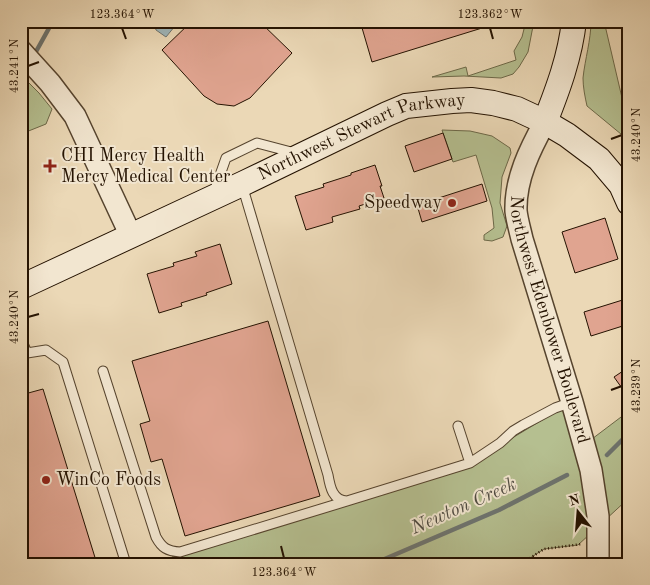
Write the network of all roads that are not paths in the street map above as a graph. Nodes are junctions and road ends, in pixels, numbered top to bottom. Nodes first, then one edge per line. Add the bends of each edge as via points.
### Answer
1 (574, 21) edge
2 (26, 56) edge
3 (544, 122) junction
4 (302, 154) junction
5 (242, 184) junction
6 (212, 198) junction
7 (629, 203) edge
8 (130, 236) junction
9 (21, 287) edge
10 (21, 339) edge
11 (24, 354) edge
12 (103, 371) dead end
13 (572, 402) junction
14 (458, 426) dead end
15 (470, 463) junction
16 (348, 501) junction
17 (126, 564) edge
18 (598, 564) edge

1 - 3 main road, Northwest Edenbower Boulevard via 567,61
2 - 8 street via 75,116
3 - 4 main road, Northwest Stewart Parkway via 518,109 494,103 471,100 427,103 406,106
3 - 7 main road, Northwest Stewart Parkway via 599,159 621,185
3 - 13 street, Northwest Edenbower Boulevard via 521,174 516,212
4 - 5 main road, Northwest Stewart Parkway
4 - 6 lane via 257,143 226,158
5 - 6 main road, Northwest Stewart Parkway
5 - 16 lane via 329,483 336,498
6 - 8 main road, Northwest Stewart Parkway
8 - 9 main road, Northwest Stewart Parkway
10 - 11 lane
11 - 17 lane via 46,350 62,362
12 - 16 lane via 156,537 166,549 180,552
13 - 15 lane via 523,425
13 - 18 street, Northwest Edenbower Boulevard via 592,477 598,516
14 - 15 lane
15 - 16 lane

